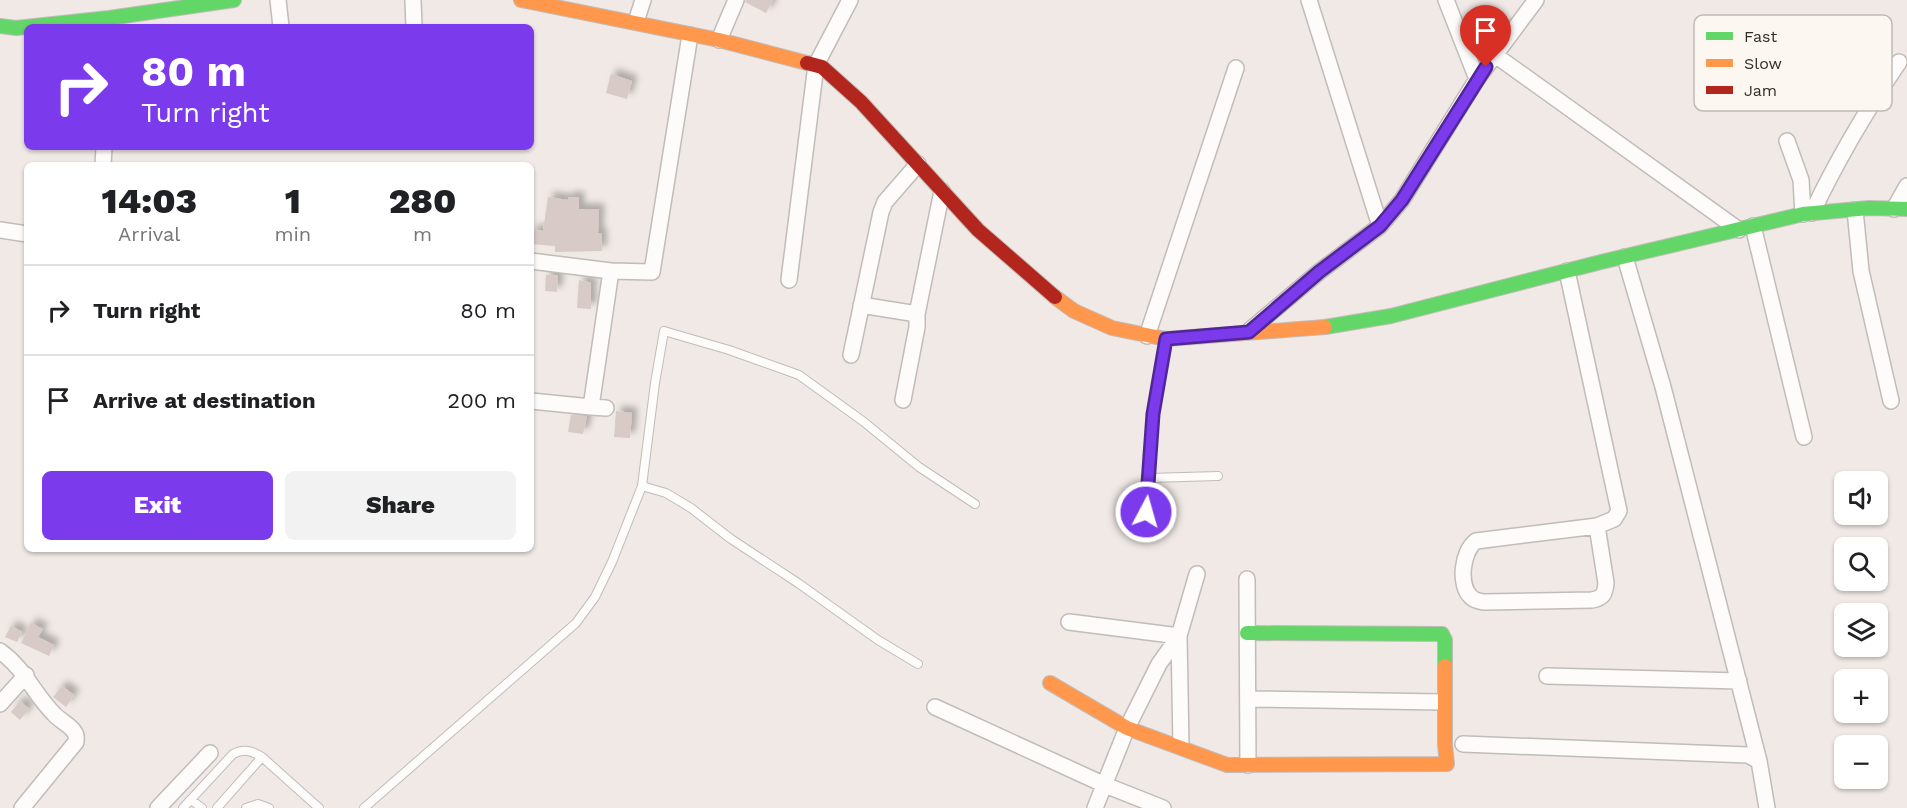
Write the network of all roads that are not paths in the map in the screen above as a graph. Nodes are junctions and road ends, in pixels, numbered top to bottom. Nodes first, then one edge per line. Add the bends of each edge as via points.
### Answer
1 (234, 0) edge
2 (278, 0) edge
3 (413, 0) edge
4 (521, 0) edge
5 (643, 0) edge
6 (736, 0) edge
7 (850, 0) edge
8 (1310, 0) edge
9 (1446, 0) edge
10 (1536, 0) edge
11 (636, 22) junction
12 (109, 23) edge
13 (90, 24) edge
14 (281, 24) edge
15 (414, 24) edge
16 (0, 26) edge
17 (24, 28) edge
18 (690, 35) junction
19 (719, 40) junction
20 (1495, 55) junction
21 (1899, 62) dead end
22 (816, 65) junction
23 (1236, 68) dead end
24 (1892, 72) edge
25 (1477, 79) junction
26 (1867, 111) edge
27 (1786, 141) dead end
28 (918, 164) junction
29 (1907, 186) edge
30 (942, 191) junction
31 (1900, 209) edge
32 (1855, 210) junction
33 (1807, 214) junction
34 (1380, 226) junction
35 (1746, 228) junction
36 (0, 230) edge
37 (24, 234) edge
38 (1625, 257) junction
39 (534, 261) edge
40 (611, 271) junction
41 (1567, 271) junction
42 (789, 280) dead end
43 (861, 305) junction
44 (917, 314) junction
45 (1249, 332) junction
46 (1147, 336) junction
47 (1166, 339) junction
48 (851, 355) dead end
49 (903, 400) dead end
50 (534, 401) edge
51 (1891, 401) dead end
52 (1804, 437) dead end
53 (1218, 476) dead end
54 (1149, 478) junction
55 (642, 486) junction
56 (975, 504) dead end
57 (1146, 512) dead end
58 (1597, 526) junction
59 (1197, 574) dead end
60 (1247, 579) dead end
61 (1069, 622) dead end
62 (1247, 633) junction
63 (1179, 636) junction
64 (0, 651) edge
65 (918, 663) dead end
66 (26, 675) junction
67 (1547, 676) dead end
68 (1739, 681) junction
69 (1050, 683) dead end
70 (1248, 699) junction
71 (1444, 702) junction
72 (0, 704) edge
73 (935, 707) dead end
74 (1127, 728) junction
75 (1463, 744) dead end
76 (1181, 746) junction
77 (210, 753) dead end
78 (262, 757) junction
79 (1759, 761) junction
80 (1248, 765) junction
81 (1105, 785) junction
82 (191, 800) junction
83 (22, 808) edge
84 (158, 808) edge
85 (183, 808) edge
86 (202, 808) edge
87 (217, 808) edge
88 (246, 808) edge
89 (269, 808) edge
90 (319, 808) edge
91 (364, 808) edge
92 (1095, 808) edge
93 (1163, 808) edge
94 (1767, 808) edge

1 - 12 street
2 - 14 street
3 - 15 street
4 - 11 street
5 - 11 street
6 - 19 street
7 - 22 street
8 - 34 street
9 - 25 street
10 - 20 street
11 - 18 street
12 - 13 street
16 - 17 street
18 - 19 street
18 - 40 street via 652,272
19 - 22 street
20 - 25 street
20 - 35 street
21 - 24 street
22 - 28 street via 830,72 861,102
22 - 42 street
23 - 46 street
25 - 34 street via 1402,200
26 - 33 street
27 - 33 street via 1801,180
28 - 30 street
28 - 43 street via 885,202
29 - 31 street
30 - 44 street
30 - 46 street via 978,230 1074,311 1103,325
31 - 32 street
32 - 33 street
32 - 51 street via 1861,271
33 - 35 street
34 - 45 street
35 - 38 street
35 - 52 street
36 - 37 street
38 - 41 street
38 - 68 street
39 - 40 street
40 - 50 street via 599,407
41 - 45 street via 1391,316 1322,327
41 - 58 street via 1618,504 1614,519
43 - 44 street
43 - 48 street
44 - 49 street
45 - 47 street
46 - 47 street
47 - 54 lane via 1153,414
53 - 54 lane
54 - 57 lane
55 - 56 lane via 664,331 799,375 919,467
55 - 65 lane via 666,493 691,508 878,640
55 - 91 lane via 612,562 595,597 576,623
58 - 58 street via 1476,541 1464,560 1464,586 1475,600 1484,602 1600,598 1606,583
59 - 63 street
60 - 62 street
61 - 63 street
62 - 70 street
62 - 71 street via 1442,634
63 - 74 street via 1159,664
63 - 76 street
64 - 66 street
66 - 72 street
66 - 83 street via 39,697 74,731 76,742
67 - 68 street
68 - 79 street
69 - 74 street
70 - 71 street
70 - 80 street
71 - 80 street via 1447,764
73 - 81 street
74 - 76 street
74 - 81 street
75 - 79 street via 1748,754
76 - 80 street via 1227,765
77 - 84 street
78 - 82 lane via 252,751 238,751
78 - 87 lane
78 - 90 lane
79 - 94 street
81 - 92 street
81 - 93 street
82 - 85 lane
82 - 86 lane
88 - 89 lane via 258,804

